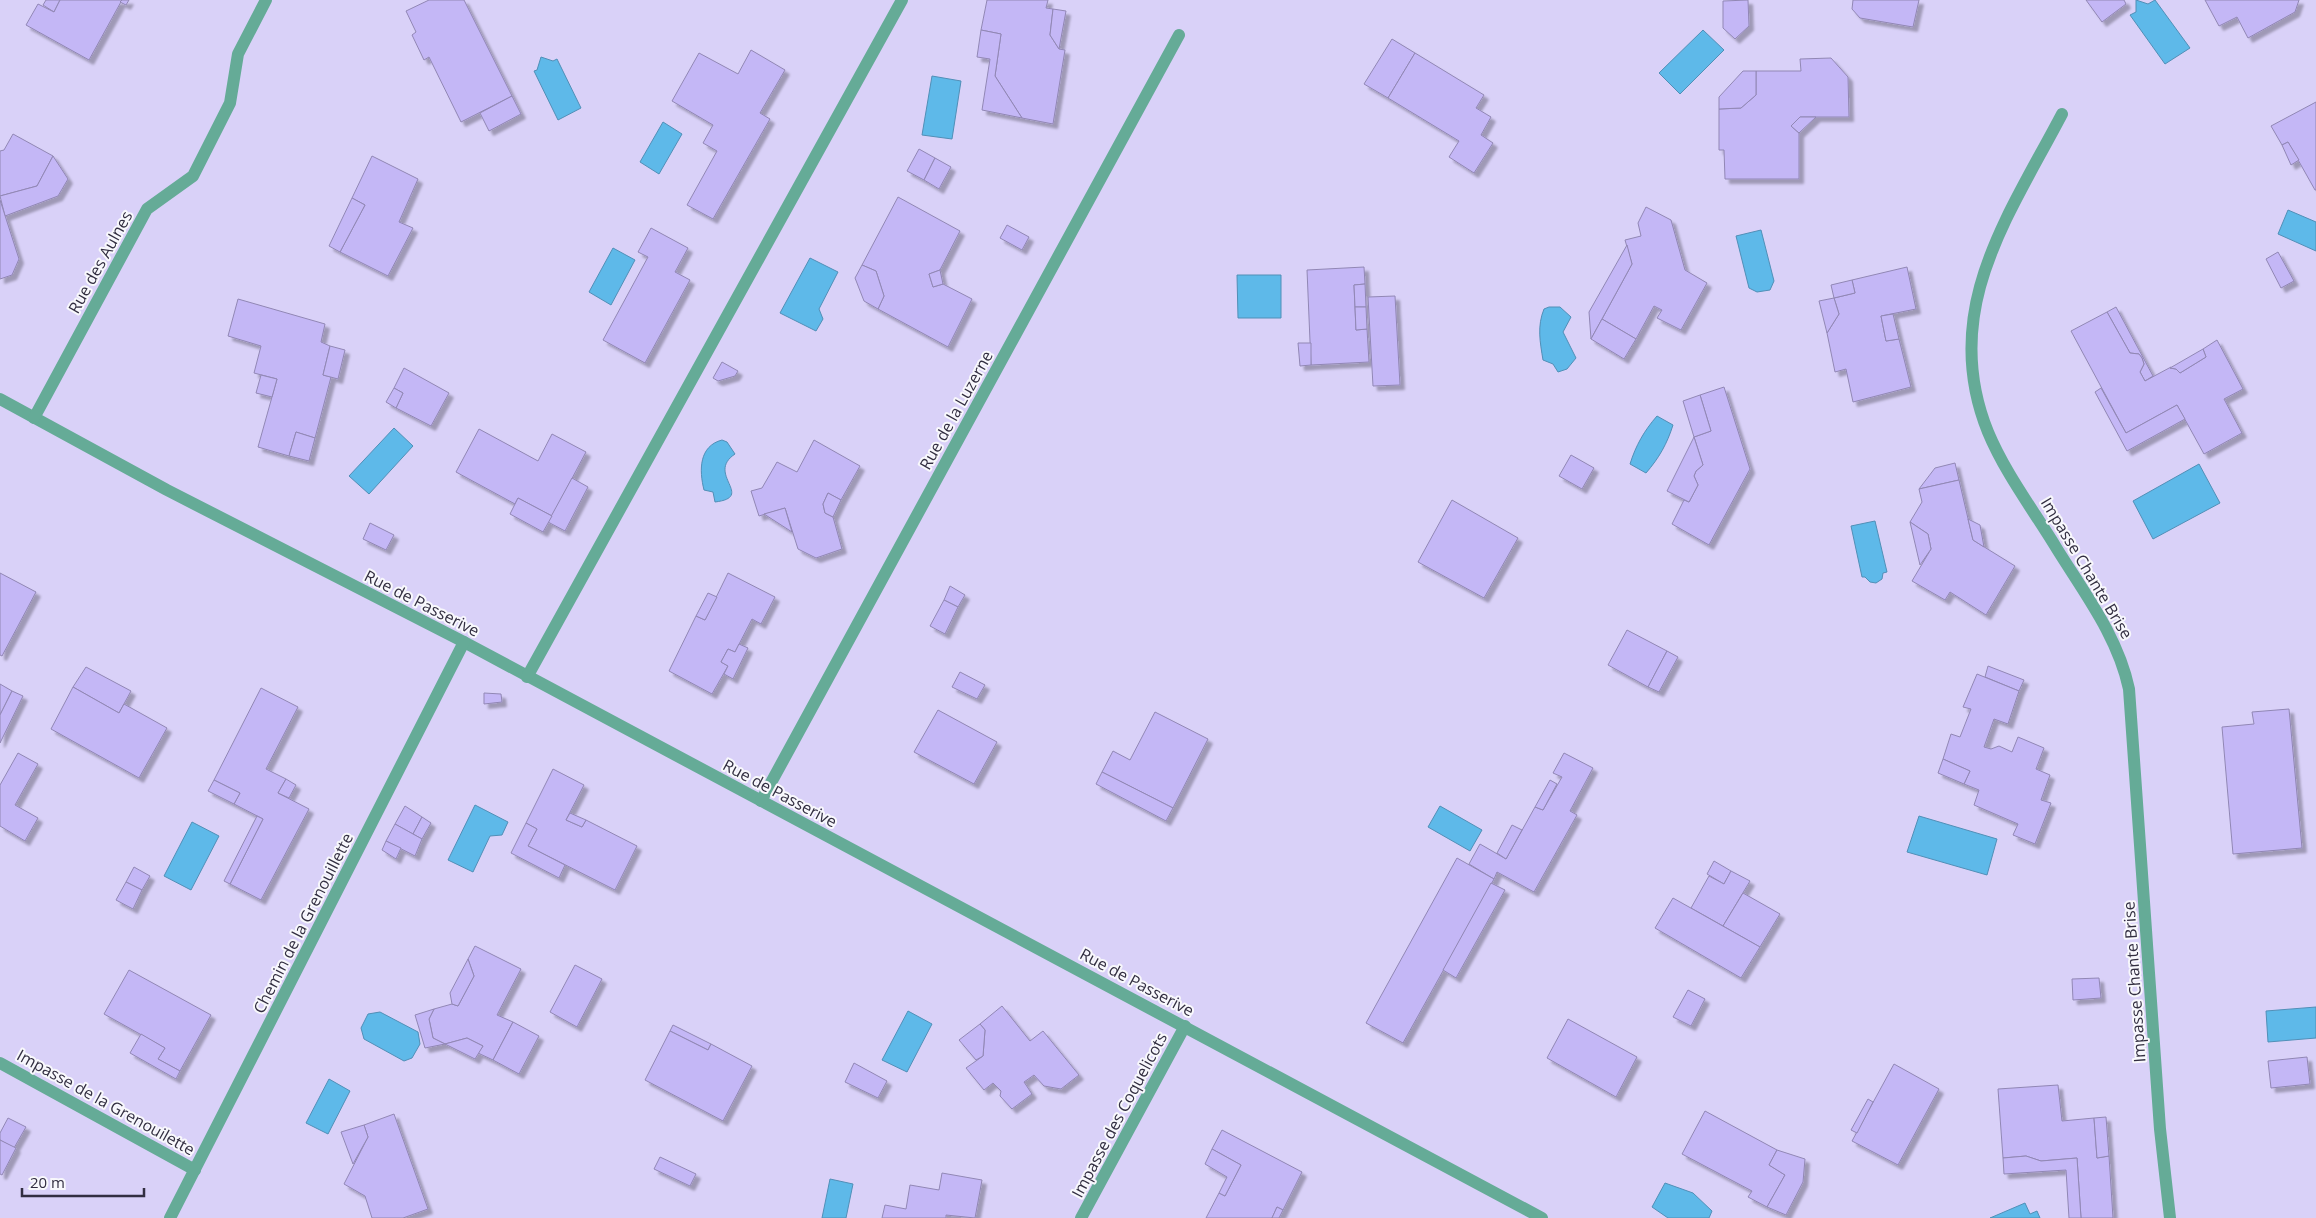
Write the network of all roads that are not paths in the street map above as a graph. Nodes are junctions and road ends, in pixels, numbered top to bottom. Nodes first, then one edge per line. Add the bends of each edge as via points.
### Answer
1 (266, 0) edge
2 (902, 0) edge
3 (1179, 35) dead end
4 (2062, 114) dead end
5 (0, 399) edge
6 (34, 418) junction
7 (464, 642) junction
8 (527, 677) junction
9 (761, 801) junction
10 (1185, 1026) junction
11 (0, 1063) edge
12 (196, 1170) junction
13 (170, 1218) edge
14 (1081, 1218) edge
15 (1542, 1218) edge
16 (2170, 1218) edge

1 - 6 street, Rue des Aulnes via 238,54 230,103 193,176 148,209
2 - 8 street
3 - 9 street, Rue de la Luzerne
4 - 16 street, Impasse Chante Brise via 1984,269 1975,299 1970,352 1978,402 1988,433 2105,625 2124,666 2129,689
5 - 6 street, Rue de Passerive
6 - 7 street, Rue de Passerive
7 - 8 street, Rue de Passerive
7 - 12 street, Chemin de la Grenouillette
8 - 9 street, Rue de Passerive
9 - 10 street, Rue de Passerive
10 - 14 street, Impasse des Coquelicots
10 - 15 street, Rue de Passerive
11 - 12 street, Impasse de la Grenouilette
12 - 13 street, Chemin de la Grenouillette

